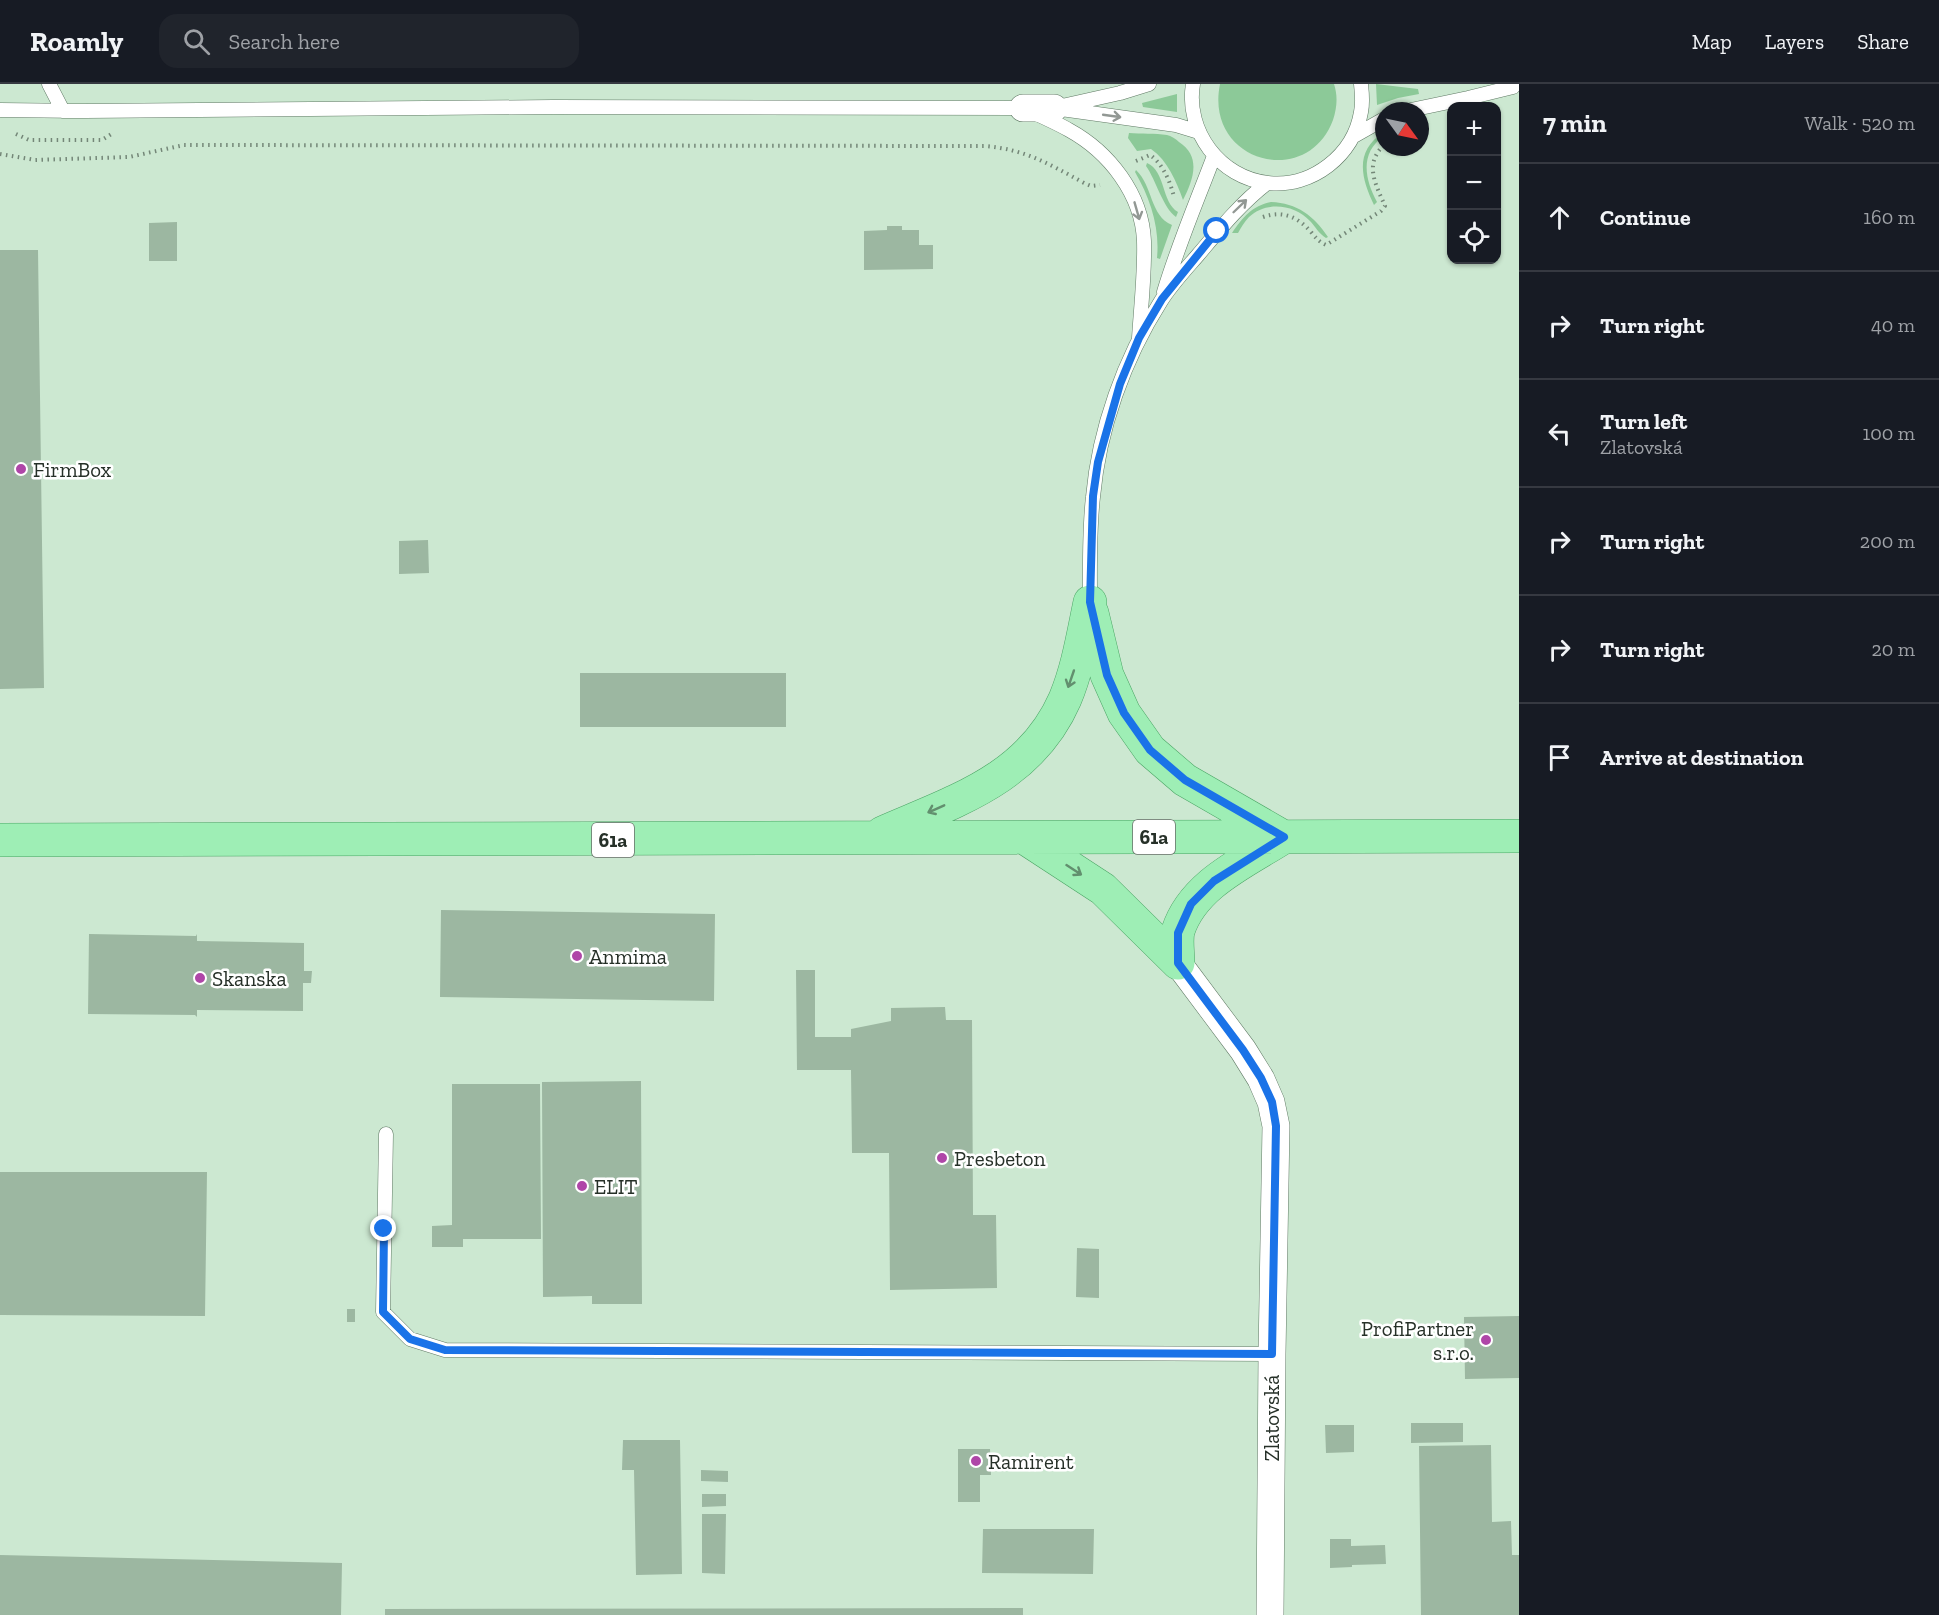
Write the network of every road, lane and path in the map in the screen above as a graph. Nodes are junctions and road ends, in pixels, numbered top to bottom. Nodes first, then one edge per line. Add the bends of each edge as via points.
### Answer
1 (49, 84) edge
2 (1149, 84) edge
3 (1193, 84) edge
4 (1361, 84) edge
5 (1491, 84) edge
6 (1516, 87) edge
7 (1429, 106) edge
8 (1023, 108) junction
9 (1054, 108) junction
10 (0, 110) edge
11 (63, 111) junction
12 (1375, 124) edge
13 (10, 132) dead end
14 (115, 132) dead end
15 (1199, 132) junction
16 (1354, 136) junction
17 (0, 154) edge
18 (1214, 156) junction
19 (1376, 156) edge
20 (1137, 160) dead end
21 (1267, 183) junction
22 (1090, 186) dead end
23 (1177, 203) dead end
24 (1255, 223) dead end
25 (1162, 299) junction
26 (1139, 338) junction
27 (1090, 602) junction
28 (1519, 836) edge
29 (1284, 837) junction
30 (869, 838) junction
31 (1025, 838) junction
32 (0, 840) edge
33 (1178, 963) junction
34 (386, 1134) dead end
35 (1272, 1354) junction
36 (1270, 1615) edge

1 - 11 lane
2 - 9 lane
3 - 15 lane via 1193,112
4 - 16 lane via 1362,111
5 - 6 lane
6 - 7 lane
8 - 9 street
8 - 11 lane
8 -> 26 lane via 1071,130 1091,144 1132,193 1144,239
9 -> 15 lane via 1146,120
10 - 11 lane
12 - 16 lane
13 - 14 path via 29,140 102,140
15 - 18 lane
16 - 21 lane via 1330,166 1310,177
17 - 22 path via 35,160 129,157 184,145 984,146 1021,152
18 - 21 lane via 1238,174
18 - 25 lane via 1176,251
19 - 24 path via 1373,177 1385,206 1326,245 1293,217 1271,214
20 - 23 path via 1150,155 1157,160
25 -> 21 lane via 1232,214
25 - 26 lane
26 - 27 lane via 1120,384 1098,462 1090,534
27 - 29 main road via 1107,675 1124,713 1150,750 1185,780
27 -> 30 main road via 1064,700 1039,742 1008,772 972,793
28 - 29 main road, 61a
29 - 31 main road, 61a
29 - 33 main road via 1214,881 1191,904 1178,933
30 - 31 main road, 61a
30 - 32 main road, 61a
31 -> 33 main road via 1103,889
33 - 35 street, Zlatovská via 1243,1050 1272,1102 1276,1126
34 - 35 lane via 383,1312 410,1339 445,1350
35 - 36 street, Zlatovská

